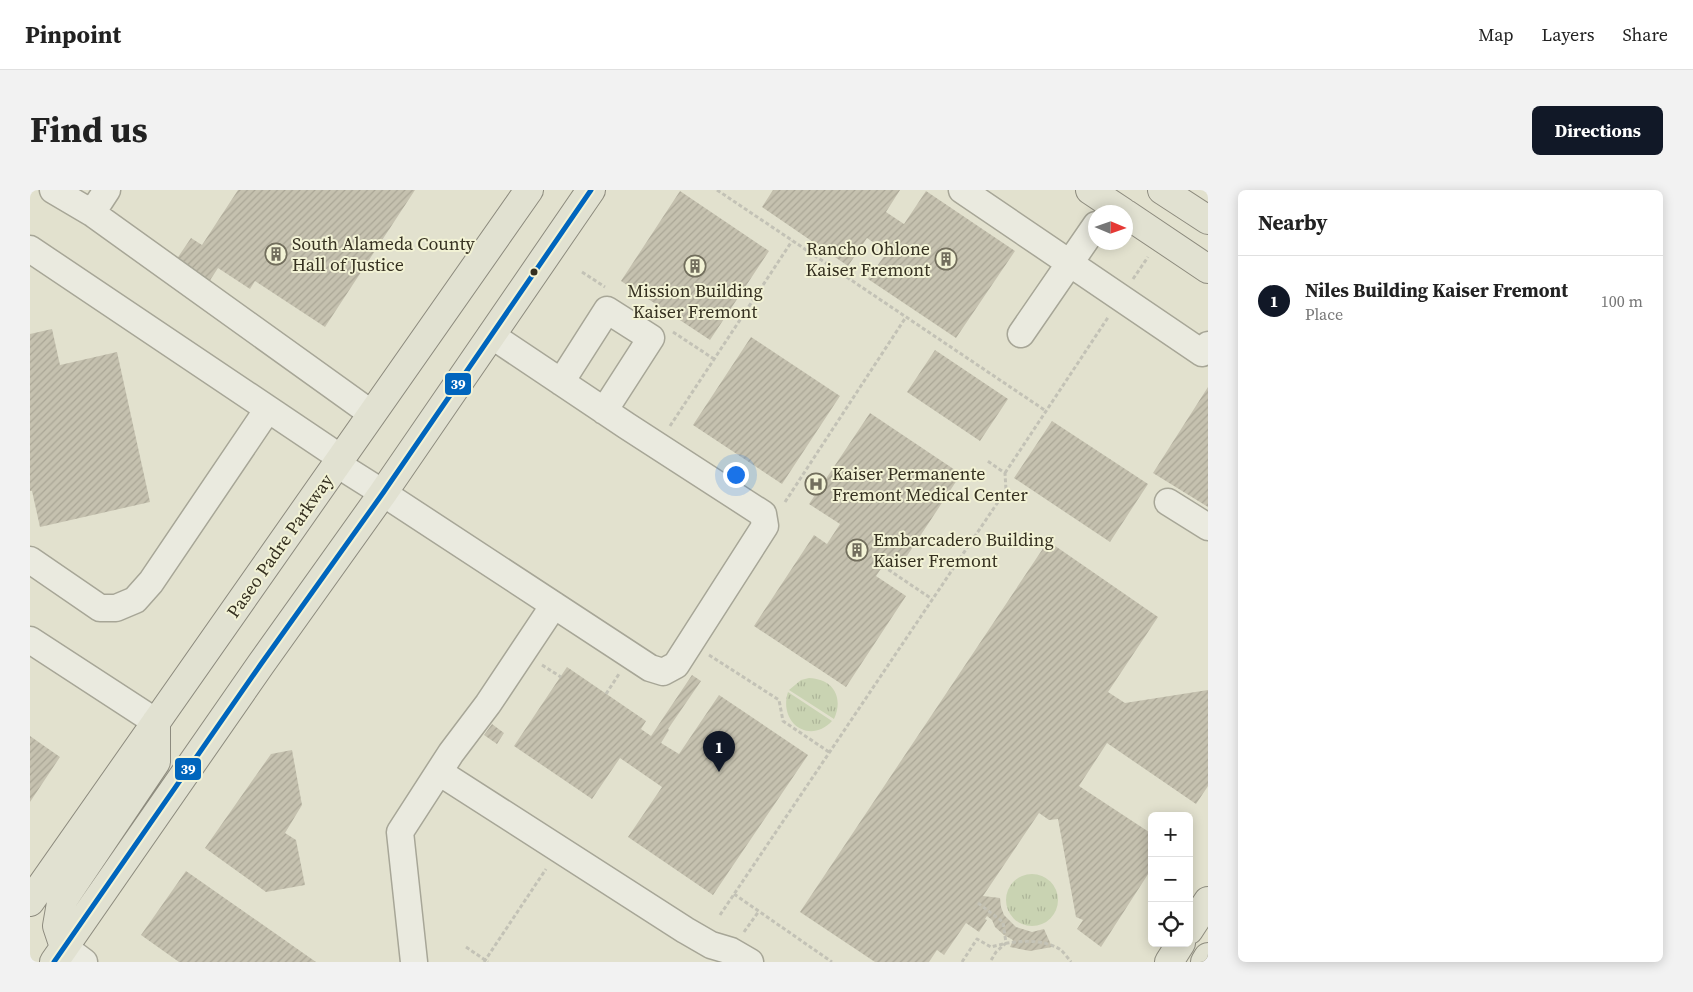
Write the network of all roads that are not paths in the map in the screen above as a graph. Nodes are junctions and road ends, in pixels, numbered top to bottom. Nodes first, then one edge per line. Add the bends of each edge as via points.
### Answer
1 (53, 190) edge
2 (108, 190) edge
3 (529, 190) edge
4 (591, 190) edge
5 (962, 190) edge
6 (1162, 190) edge
7 (92, 213) junction
8 (1208, 220) edge
9 (1133, 225) edge
10 (1088, 238) edge
11 (30, 249) edge
12 (1070, 263) junction
13 (1208, 269) edge
14 (1021, 334) dead end
15 (491, 335) junction
16 (1208, 344) edge
17 (560, 382) junction
18 (268, 409) junction
19 (604, 411) junction
20 (372, 414) junction
21 (339, 461) junction
22 (384, 493) junction
23 (1168, 502) dead end
24 (1208, 527) edge
25 (30, 560) edge
26 (554, 605) junction
27 (30, 640) edge
28 (156, 722) junction
29 (439, 772) junction
30 (1208, 901) edge
31 (30, 902) edge
32 (1193, 924) edge
33 (1178, 947) edge
34 (745, 951) edge
35 (67, 957) edge
36 (1208, 957) edge
37 (414, 962) edge
38 (1169, 962) edge
39 (1205, 962) edge

1 - 7 lane
2 - 7 lane
3 - 20 main road, Paseo Padre Parkway
4 - 15 main road
5 - 12 lane
6 - 8 main road
7 - 20 lane
9 - 13 main road
10 - 12 lane
11 - 18 lane
12 - 14 lane
12 - 16 lane via 1202,354
15 - 17 lane
15 - 22 main road
17 - 19 lane
17 - 19 lane via 606,310 651,338
18 - 21 lane
18 - 25 lane via 151,582 135,600 116,608 100,608
19 - 26 lane via 762,514 765,526 676,665 663,672 650,668
20 - 21 main road, Paseo Padre Parkway
21 - 22 lane
21 - 28 main road, Paseo Padre Parkway
22 - 26 lane
22 - 35 main road via 261,664
23 - 24 lane
26 - 29 lane
27 - 28 lane
28 - 31 main road, Paseo Padre Parkway
28 - 35 main road via 156,762 61,903 57,926
29 - 34 lane via 685,930 711,945
29 - 37 lane via 400,832
30 - 32 main road
33 - 38 main road
36 - 39 main road

